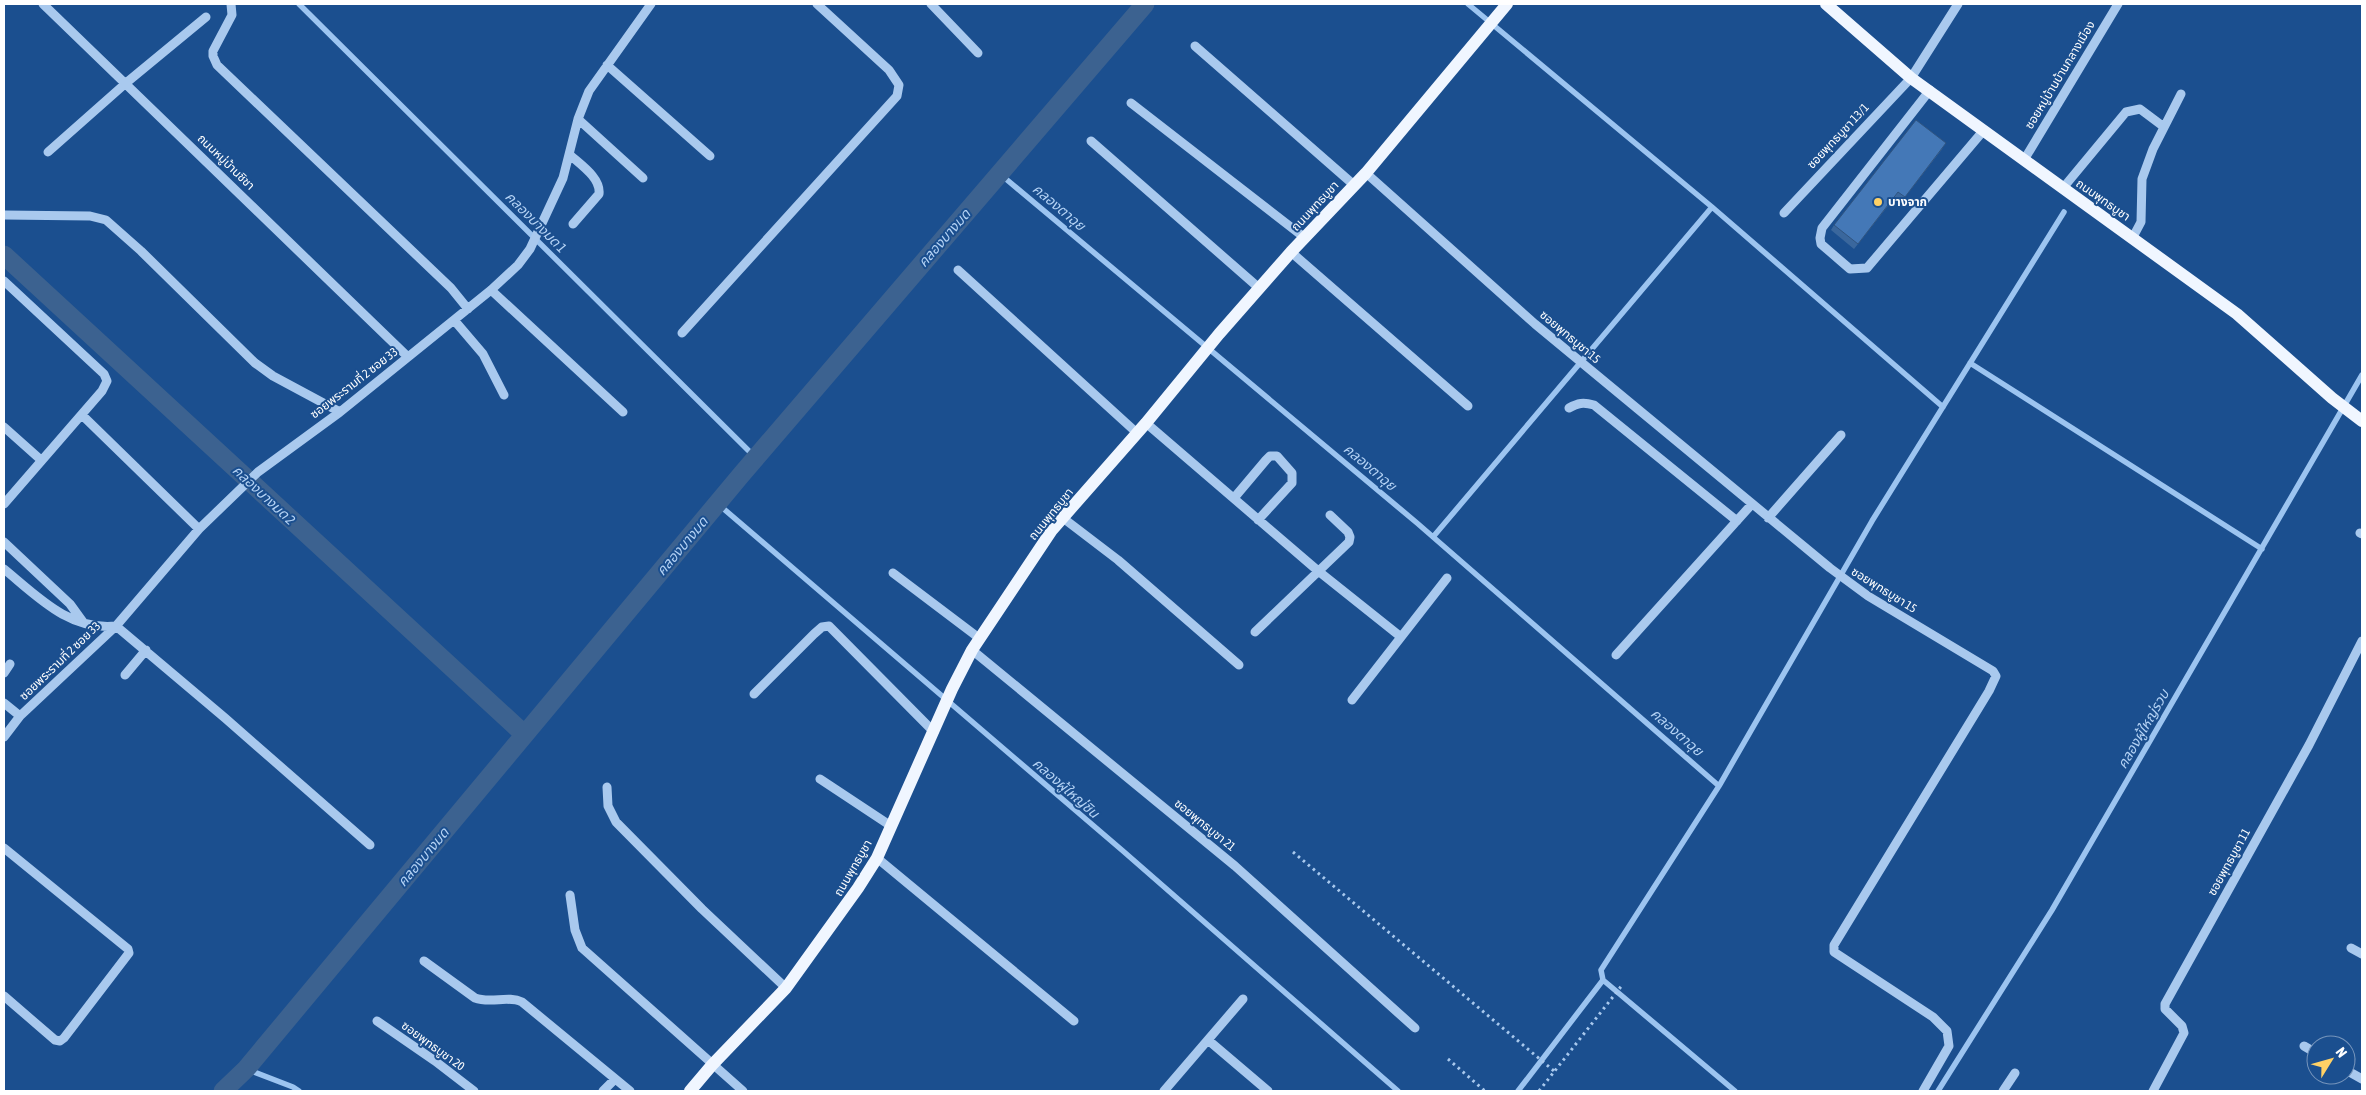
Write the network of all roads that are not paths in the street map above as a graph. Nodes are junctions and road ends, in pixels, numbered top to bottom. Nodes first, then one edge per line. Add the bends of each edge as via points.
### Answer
1 (43, 4) edge
2 (231, 4) edge
3 (651, 4) edge
4 (817, 4) edge
5 (931, 4) edge
6 (1507, 4) edge
7 (1826, 4) edge
8 (1958, 4) edge
9 (2118, 4) edge
10 (206, 17) dead end
11 (1195, 46) dead end
12 (978, 53) dead end
13 (608, 65) junction
14 (1911, 78) junction
15 (126, 83) junction
16 (1930, 90) junction
17 (2180, 94) dead end
18 (1131, 103) dead end
19 (578, 119) junction
20 (2164, 127) junction
21 (1984, 130) junction
22 (1091, 141) dead end
23 (48, 152) dead end
24 (570, 155) junction
25 (710, 156) dead end
26 (2024, 160) junction
27 (1366, 173) junction
28 (643, 178) dead end
29 (1354, 185) junction
30 (2062, 188) junction
31 (1784, 212) dead end
32 (4, 215) edge
33 (572, 224) dead end
34 (2132, 237) junction
35 (1305, 238) junction
36 (1291, 252) junction
37 (958, 270) dead end
38 (4, 281) edge
39 (1259, 288) junction
40 (491, 290) junction
41 (468, 309) junction
42 (454, 320) junction
43 (682, 333) dead end
44 (408, 357) junction
45 (504, 395) dead end
46 (1468, 406) dead end
47 (1569, 408) dead end
48 (340, 412) junction
49 (623, 412) dead end
50 (82, 415) junction
51 (2358, 418) edge
52 (1146, 423) junction
53 (4, 426) edge
54 (1137, 433) junction
55 (1841, 436) dead end
56 (41, 460) junction
57 (1234, 498) junction
58 (4, 504) edge
59 (1752, 504) junction
60 (1330, 515) dead end
61 (1063, 518) junction
62 (1768, 518) junction
63 (1258, 520) junction
64 (1736, 521) junction
65 (199, 529) junction
66 (4, 542) edge
67 (4, 569) edge
68 (1317, 570) junction
69 (893, 573) dead end
70 (1447, 578) dead end
71 (84, 622) junction
72 (116, 626) junction
73 (1255, 632) dead end
74 (1401, 637) junction
75 (980, 638) junction
76 (2362, 640) edge
77 (146, 650) junction
78 (972, 650) junction
79 (1616, 655) dead end
80 (10, 664) dead end
81 (1239, 665) dead end
82 (4, 673) edge
83 (125, 674) dead end
84 (754, 694) dead end
85 (1352, 700) dead end
86 (4, 703) edge
87 (20, 716) junction
88 (934, 732) junction
89 (4, 737) edge
90 (820, 779) dead end
91 (607, 787) dead end
92 (890, 826) junction
93 (370, 845) dead end
94 (4, 848) edge
95 (877, 858) junction
96 (570, 894) dead end
97 (2351, 948) dead end
98 (2362, 954) edge
99 (424, 961) dead end
100 (786, 988) junction
101 (4, 996) edge
102 (1243, 999) dead end
103 (377, 1021) dead end
104 (1074, 1021) dead end
105 (1416, 1028) dead end
106 (1208, 1040) junction
107 (712, 1065) junction
108 (2015, 1073) dead end
109 (615, 1079) junction
110 (474, 1091) edge
111 (603, 1091) edge
112 (630, 1091) edge
113 (690, 1091) edge
114 (743, 1091) edge
115 (1164, 1091) edge
116 (1268, 1091) edge
117 (1923, 1091) edge
118 (2003, 1091) edge
119 (2153, 1091) edge

1 - 15 street, ถนนหมู่บ้านชิชา
2 - 41 street via 232,15 213,51 218,64
3 - 13 street, ซอยพระรามที่ 2 ซอย 33
4 - 43 street via 889,70 899,85 897,96
5 - 12 street
6 - 27 main road, ถนนพุทธบูชา
7 - 14 main road, ถนนพุทธบูชา
8 - 14 street, ซอยพุทธบูชา 13/1
9 - 26 street, ซอยหมู่บ้านบ้านกลางเมือง
10 - 15 street
11 - 29 street
13 - 19 street, ซอยพระรามที่ 2 ซอย 33 via 589,91
13 - 25 street
14 - 16 main road, ถนนพุทธบูชา
14 - 31 street, ซอยพุทธบูชา 13/1
15 - 23 street
15 - 44 street, ถนนหมู่บ้านชิชา
16 - 21 main road, ถนนพุทธบูชา
16 - 21 street via 1822,228 1821,244 1850,269 1867,268
17 - 20 street
18 - 35 street
19 - 24 street, ซอยพระรามที่ 2 ซอย 33
19 - 28 street
20 - 30 street via 2140,109 2126,112
20 - 34 street via 2142,179 2141,222
21 - 26 main road, ถนนพุทธบูชา
22 - 39 street
24 - 33 street via 600,188 599,194
24 - 40 street, ซอยพระรามที่ 2 ซอย 33 via 563,178 530,249
26 - 30 main road, ถนนพุทธบูชา
27 - 29 main road, ถนนพุทธบูชา
27 - 59 street, ซอยพุทธบูชา 15 via 1534,324
29 - 35 main road, ถนนพุทธบูชา
30 - 34 main road, ถนนพุทธบูชา
32 - 48 street via 90,216 106,220 254,363
34 - 51 main road, ถนนพุทธบูชา via 2237,314
35 - 36 main road, ถนนพุทธบูชา
36 - 39 main road, ถนนพุทธบูชา
36 - 46 street
37 - 54 street
38 - 50 street via 106,378 106,385
39 - 52 main road, ถนนพุทธบูชา
40 - 41 street, ซอยพระรามที่ 2 ซอย 33
40 - 49 street
41 - 42 street, ซอยพระรามที่ 2 ซอย 33
42 - 44 street, ซอยพระรามที่ 2 ซอย 33
42 - 45 street via 483,354
44 - 48 street, ซอยพระรามที่ 2 ซอย 33
47 - 64 street via 1586,402 1594,406
48 - 65 street, ซอยพระรามที่ 2 ซอย 33 via 258,472
50 - 56 street
50 - 65 street
52 - 54 main road, ถนนพุทธบูชา
52 - 57 street
53 - 56 street
54 - 61 main road, ถนนพุทธบูชา
55 - 62 street
56 - 58 street
57 - 63 street
57 - 63 street via 1270,456 1277,456 1292,473 1292,483
59 - 62 street, ซอยพุทธบูชา 15
59 - 64 street
60 - 68 street via 1348,532 1349,542
61 - 75 main road, ถนนพุทธบูชา
61 - 81 street via 1118,560
62 - 117 street, ซอยพุทธบูชา 15 via 1845,580 1993,671 1996,676 1834,945 1834,952 1933,1017 1947,1031 1949,1046
63 - 68 street
64 - 79 street
65 - 72 street, ซอยพระรามที่ 2 ซอย 33
66 - 71 street via 70,604
67 - 71 street via 62,616
68 - 73 street
68 - 74 street
69 - 75 street
70 - 74 street
71 - 72 street via 99,628
72 - 77 street
72 - 87 street, ซอยพระรามที่ 2 ซอย 33
74 - 85 street
75 - 78 main road, ถนนพุทธบูชา
76 - 119 street, ซอยพุทธบูชา 11 via 2309,745 2165,1004 2164,1009 2182,1026 2184,1033
77 - 83 street
77 - 93 street
78 - 88 main road, ถนนพุทธบูชา
78 - 105 street, ซอยพุทธบูชา 21 via 1236,866
80 - 82 street
84 - 88 street via 814,634 829,626
86 - 87 street
87 - 89 street, ซอยพระรามที่ 2 ซอย 33
88 - 92 main road, ถนนพุทธบูชา
90 - 92 street
91 - 100 street via 608,806 616,822
92 - 95 main road, ถนนพุทธบูชา
94 - 101 street via 128,949 129,954 60,1041
95 - 100 main road, ถนนพุทธบูชา via 839,917
95 - 104 street
96 - 107 street via 574,930 582,948
97 - 98 street
99 - 109 street via 484,1002 514,998 522,1002
100 - 107 main road, ถนนพุทธบูชา
102 - 106 street
103 - 110 street, ซอยพุทธบูชา 20
106 - 115 street
106 - 116 street
107 - 113 main road, ถนนพุทธบูชา
107 - 114 street
108 - 118 street
109 - 111 street
109 - 112 street

